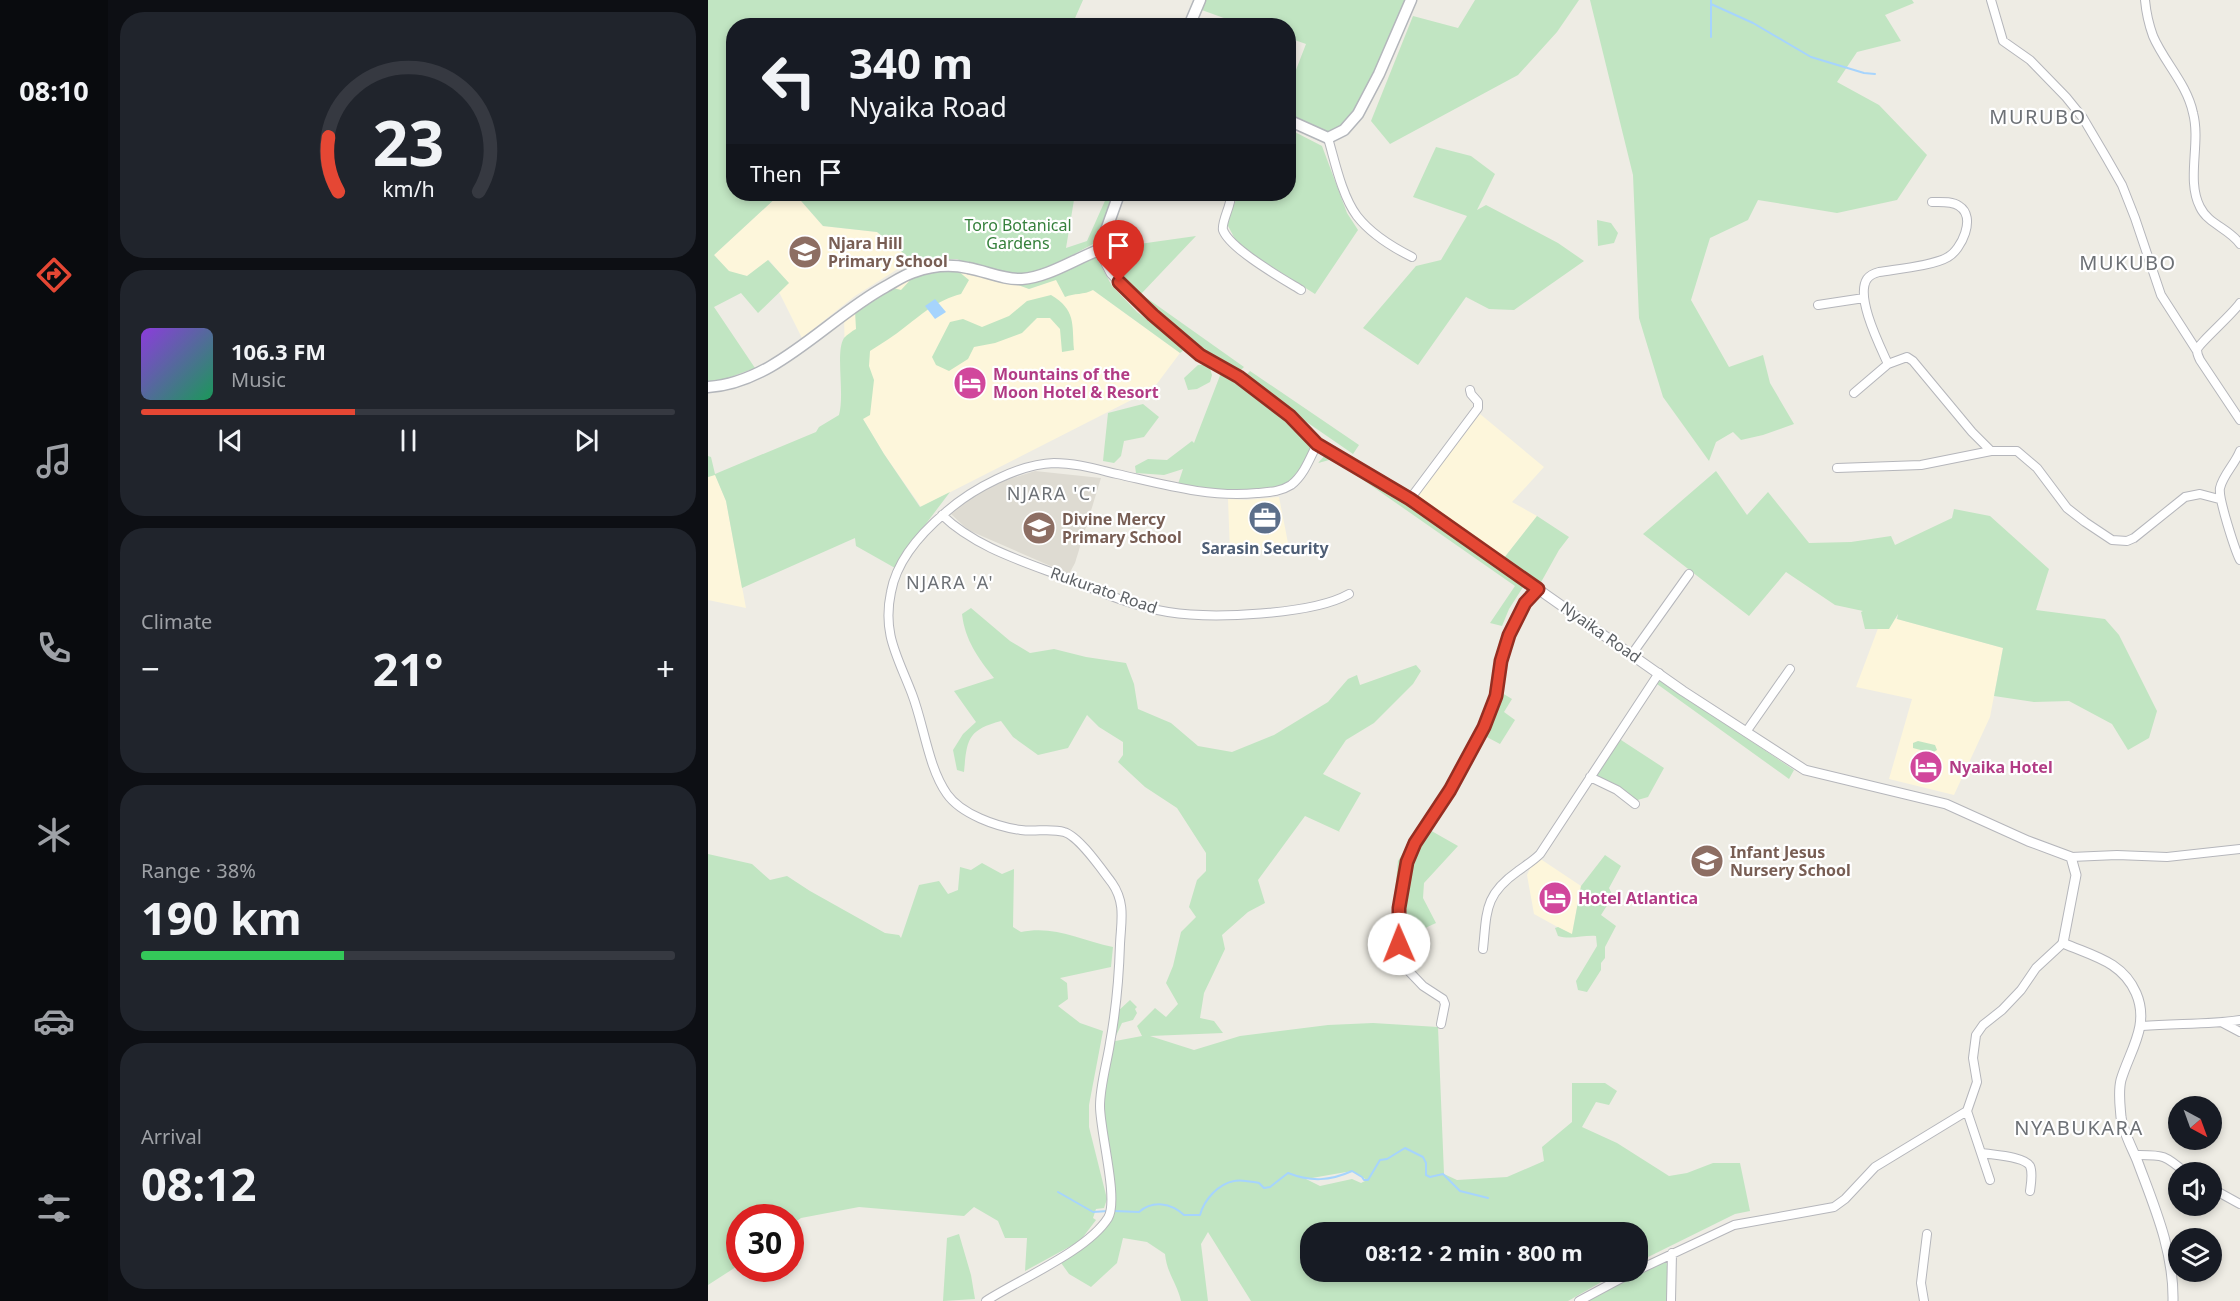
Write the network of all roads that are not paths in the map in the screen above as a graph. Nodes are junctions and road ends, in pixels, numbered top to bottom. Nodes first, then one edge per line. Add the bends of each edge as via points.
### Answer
1 (1200, 0) edge
2 (1411, 0) edge
3 (1991, 0) edge
4 (2145, 0) edge
5 (1193, 18) edge
6 (1296, 124) edge
7 (1328, 138) junction
8 (1116, 201) edge
9 (1229, 201) edge
10 (1932, 202) dead end
11 (2240, 244) edge
12 (1099, 250) junction
13 (1412, 257) dead end
14 (1301, 290) dead end
15 (1864, 298) junction
16 (2240, 303) edge
17 (1818, 305) dead end
18 (2197, 351) junction
19 (1888, 364) junction
20 (708, 387) edge
21 (1470, 390) dead end
22 (1854, 393) dead end
23 (2240, 420) edge
24 (1317, 444) junction
25 (1991, 451) junction
26 (2240, 451) edge
27 (1837, 468) dead end
28 (1410, 499) junction
29 (2219, 499) junction
30 (942, 515) junction
31 (2240, 560) edge
32 (1689, 574) dead end
33 (1538, 589) junction
34 (1349, 594) dead end
35 (1632, 654) junction
36 (1790, 669) dead end
37 (1659, 673) junction
38 (1746, 732) junction
39 (1590, 777) junction
40 (1635, 804) dead end
41 (2240, 849) edge
42 (2072, 857) junction
43 (2063, 943) junction
44 (1482, 949) dead end
45 (2240, 1020) edge
46 (2223, 1023) junction
47 (1441, 1024) dead end
48 (2142, 1026) junction
49 (2240, 1032) edge
50 (1967, 1111) junction
51 (1982, 1153) junction
52 (2135, 1155) junction
53 (2172, 1162) edge
54 (1990, 1180) dead end
55 (2030, 1191) dead end
56 (2222, 1194) edge
57 (2240, 1204) edge
58 (1927, 1234) dead end
59 (1672, 1253) junction
60 (1648, 1265) edge
61 (1615, 1282) edge
62 (986, 1301) edge
63 (1580, 1301) edge
64 (1671, 1301) edge
65 (1924, 1301) edge
66 (2173, 1301) edge

1 - 5 main road
2 - 7 main road via 1358,114 1344,130
3 - 18 street via 2002,41 2030,60 2089,128 2122,185 2161,296
4 - 11 street via 2153,36 2175,71 2193,112 2193,193 2202,210
6 - 7 main road
7 - 13 street via 1357,216 1390,245
8 - 12 main road
9 - 14 street via 1224,232 1256,261
10 - 15 street via 1958,204 1964,210 1965,232 1957,250 1944,259 1872,274 1866,280
12 - 20 main road via 1019,279 958,267 939,266 912,272 862,300 762,373 736,383
12 - 24 street, Nyaika Road via 1111,273 1153,315 1200,355 1239,377 1290,416
15 - 17 street
15 - 19 street
16 - 18 street
18 - 23 street
19 - 22 street
19 - 25 street via 1907,357 1913,361
21 - 28 street via 1478,408
24 - 28 street, Nyaika Road
24 - 30 street via 1304,471 1279,491 1215,493 1086,466 1051,463 988,484 965,495
25 - 27 street via 1921,465
25 - 29 street via 2018,450 2051,484 2067,508 2112,540 2134,538 2185,497 2200,494
26 - 29 street via 2220,486
28 - 33 street, Nyaika Road
29 - 31 street
30 - 34 street, Rukurato Road via 967,535 1014,558 1123,600 1170,612 1211,615 1299,609 1330,603
30 - 62 street via 898,567 888,617 894,652 921,720 936,777 949,797 973,816 1019,830 1066,832 1112,884 1122,902 1118,998 1100,1105 1112,1191 1111,1211 1101,1227 1078,1247
32 - 35 street
33 - 35 street, Nyaika Road
33 - 47 street via 1525,603 1509,635 1496,696 1484,727 1407,862 1399,908 1402,964 1423,986 1443,999
35 - 37 street, Nyaika Road
36 - 38 street
37 - 38 street, Nyaika Road
37 - 39 street
38 - 42 street, Nyaika Road via 1805,770 1946,804
39 - 40 street
39 - 44 street via 1540,854 1493,894 1486,909
41 - 42 street via 2167,857
42 - 43 street via 2076,875
43 - 48 street via 2110,962 2125,974 2137,994
43 - 50 street via 1976,1035 1973,1058 1977,1082
45 - 46 street
46 - 48 street
46 - 49 street
48 - 52 street via 2119,1094 2122,1121
50 - 51 street
50 - 59 street via 1875,1167 1834,1207 1734,1225
51 - 54 street
51 - 55 street via 2024,1161 2030,1166
52 - 53 street via 2158,1154
52 - 66 street via 2165,1237
56 - 57 street
58 - 65 street
59 - 60 street
59 - 64 street
61 - 63 street

